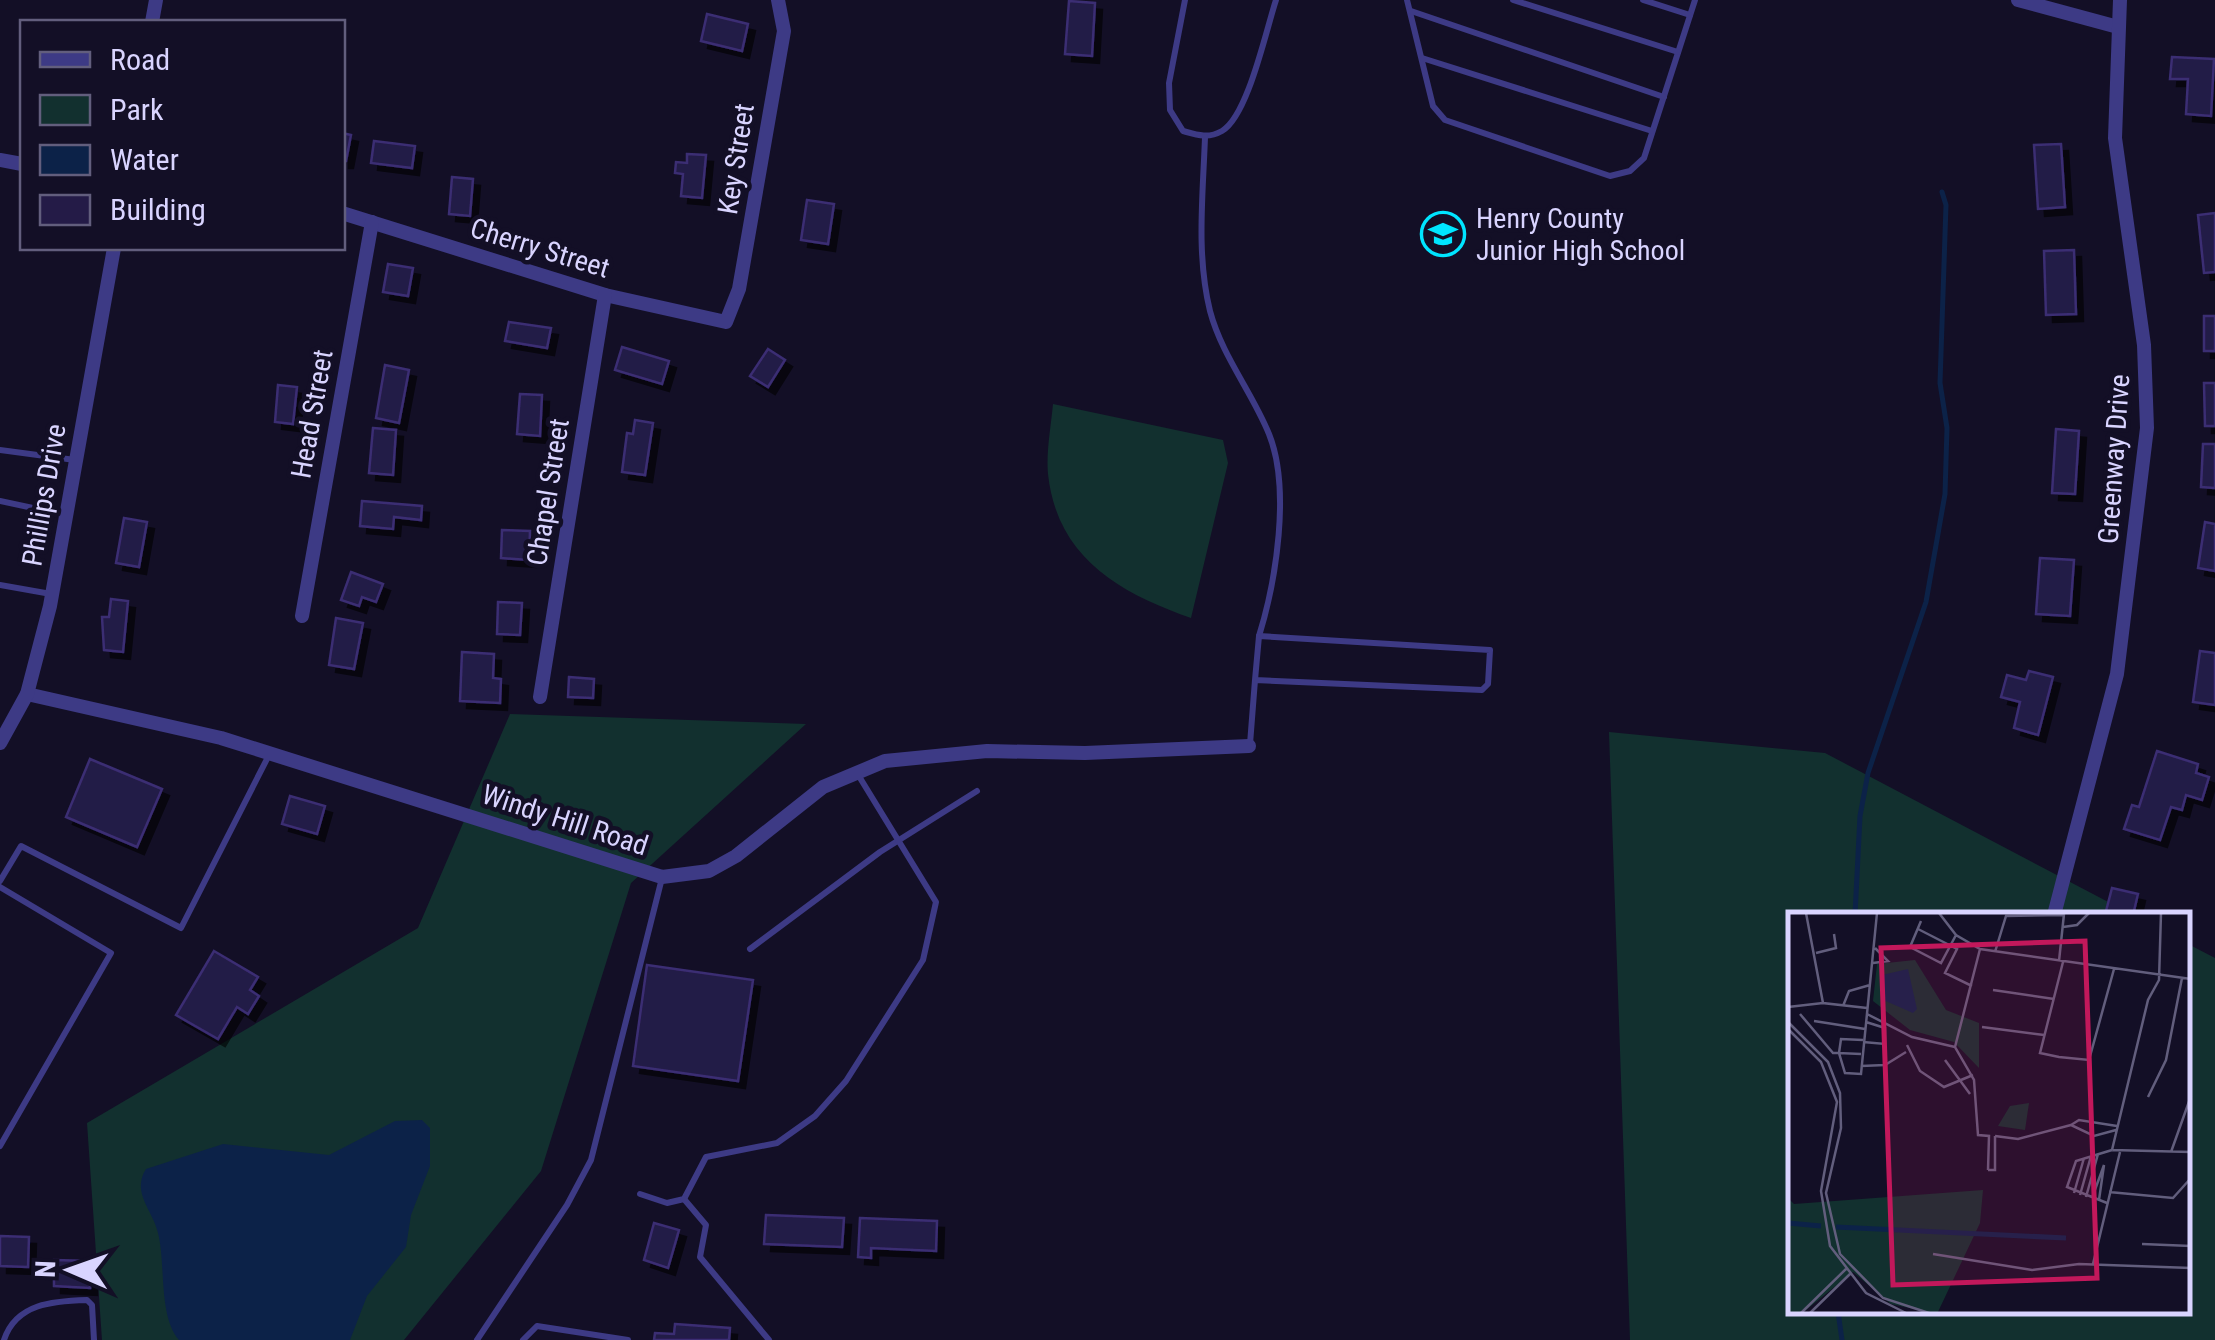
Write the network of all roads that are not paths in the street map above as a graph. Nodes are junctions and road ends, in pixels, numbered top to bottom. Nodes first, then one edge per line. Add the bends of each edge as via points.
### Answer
1 (1185, 0) edge
2 (1276, 0) edge
3 (1408, 0) edge
4 (1513, 0) edge
5 (1644, 0) edge
6 (1695, 0) edge
7 (2018, 0) edge
8 (2120, 0) edge
9 (780, 1) edge
10 (1410, 11) junction
11 (1690, 15) junction
12 (2118, 26) junction
13 (1678, 52) junction
14 (1421, 57) junction
15 (1664, 97) junction
16 (1652, 132) junction
17 (1204, 137) junction
18 (345, 214) edge
19 (372, 222) junction
20 (114, 250) edge
21 (605, 295) junction
22 (726, 322) joint
23 (0, 450) edge
24 (76, 460) junction
25 (0, 501) edge
26 (66, 515) junction
27 (0, 585) edge
28 (52, 594) junction
29 (302, 616) dead end
30 (1259, 636) junction
31 (1255, 680) junction
32 (27, 694) junction
33 (540, 697) dead end
34 (0, 743) edge
35 (1250, 746) joint
36 (270, 753) junction
37 (856, 771) junction
38 (977, 792) dead end
39 (902, 840) junction
40 (662, 877) junction
41 (0, 884) edge
42 (2055, 912) edge
43 (750, 949) dead end
44 (0, 1146) edge
45 (640, 1194) dead end
46 (684, 1199) junction
47 (4, 1340) edge
48 (94, 1340) edge
49 (476, 1340) edge
50 (522, 1340) edge
51 (628, 1340) edge
52 (769, 1340) edge

1 - 17 lane via 1170,110 1183,131
2 - 17 lane via 1239,112 1224,130
3 - 10 lane
4 - 13 lane
5 - 11 lane
6 - 11 lane
7 - 12 street
8 - 12 street, Greenway Drive
9 - 22 street, Key Street via 784,31 739,288
10 - 14 lane
10 - 15 lane
11 - 13 lane
12 - 42 street, Greenway Drive via 2118,170 2144,344 2147,428 2118,674
13 - 15 lane
14 - 16 lane
14 - 16 lane via 1433,106 1452,124 1610,176 1639,166
15 - 16 lane
17 - 30 lane via 1201,256 1211,313 1270,436 1282,490
18 - 19 street, Cherry Street
19 - 21 street, Cherry Street
19 - 29 street, Head Street
20 - 24 street, Phillips Drive
21 - 22 street, Cherry Street
21 - 33 street, Chapel Street
23 - 24 lane
24 - 26 street, Phillips Drive
25 - 26 lane
26 - 28 street, Phillips Drive
27 - 28 lane
28 - 32 street, Phillips Drive
30 - 31 lane
30 - 31 lane via 1482,646 1490,650 1488,684 1482,690
31 - 35 lane
32 - 34 street, Phillips Drive
32 - 36 street, Windy Hill Road
35 - 37 street, Windy Hill Road via 927,754
36 - 40 street, Windy Hill Road
36 - 41 lane via 181,928 22,846
37 - 39 lane
37 - 40 street, Windy Hill Road via 823,787 710,872
38 - 39 lane
39 - 43 lane
39 - 46 lane via 936,902 923,960 846,1081 815,1116 777,1143 706,1157
40 - 49 lane via 591,1160
41 - 44 lane via 111,953
45 - 46 lane via 666,1203
46 - 52 lane via 706,1225 700,1258
47 - 48 lane via 18,1318 50,1302 87,1300
50 - 51 lane via 537,1326

